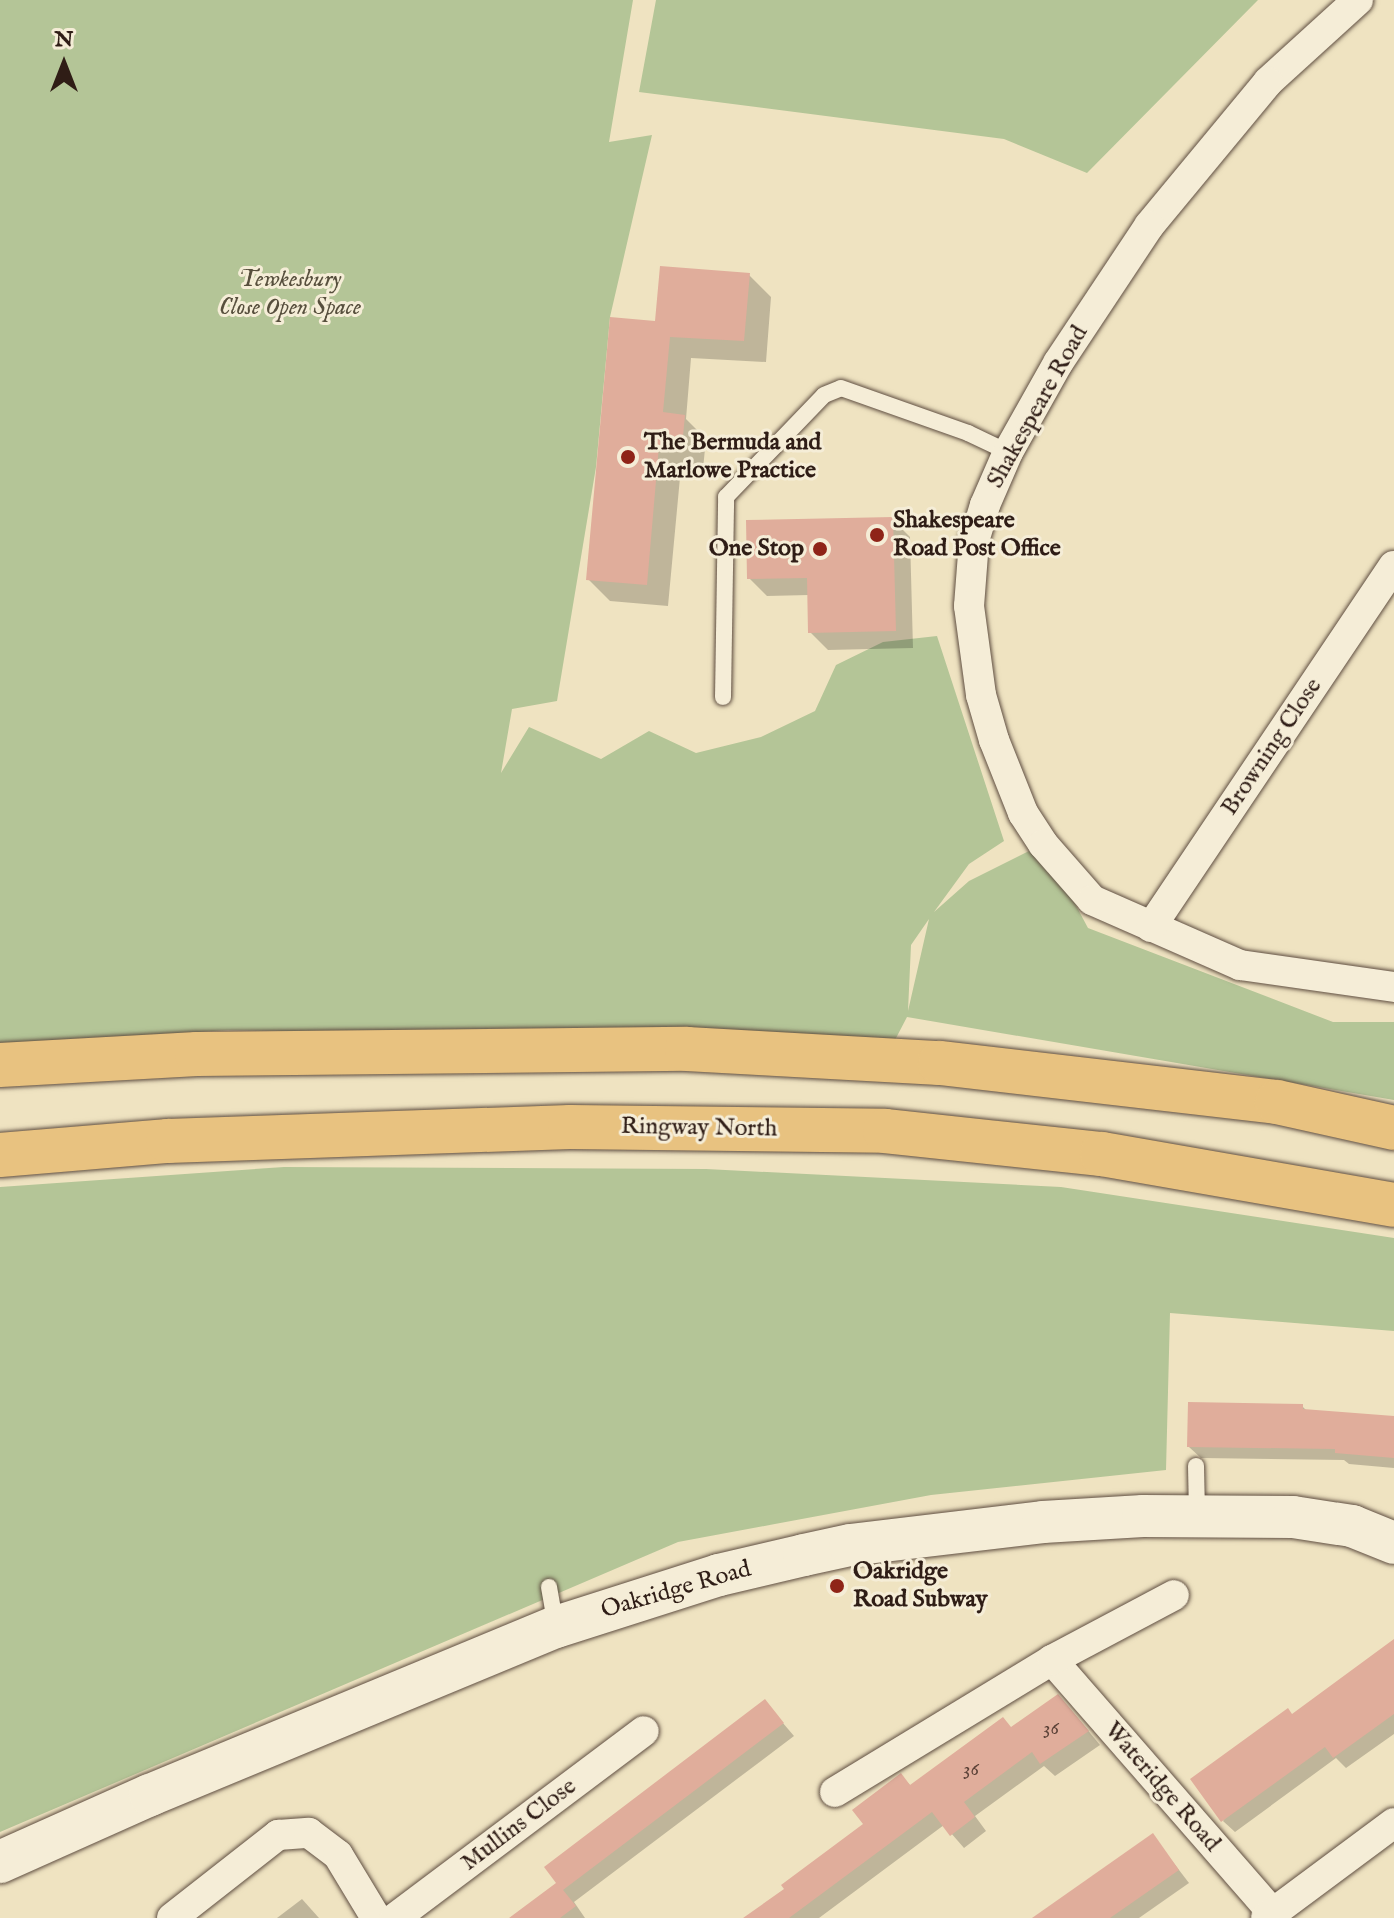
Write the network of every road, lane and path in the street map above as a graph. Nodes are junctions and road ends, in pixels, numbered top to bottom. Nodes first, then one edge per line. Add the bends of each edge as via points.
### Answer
1 (1358, 0) edge
2 (1008, 452) junction
3 (1394, 566) edge
4 (723, 697) dead end
5 (1151, 927) junction
6 (1394, 987) edge
7 (0, 1065) edge
8 (1394, 1128) edge
9 (0, 1155) edge
10 (1394, 1205) edge
11 (1196, 1466) dead end
12 (1197, 1516) junction
13 (1394, 1543) edge
14 (549, 1587) dead end
15 (1174, 1595) dead end
16 (556, 1627) junction
17 (1052, 1660) junction
18 (644, 1731) dead end
19 (835, 1792) dead end
20 (1394, 1823) edge
21 (0, 1862) edge
22 (1269, 1916) edge
23 (172, 1918) edge
24 (376, 1918) edge
25 (395, 1918) edge

1 - 2 street, Shakespeare Road via 1268,82 1149,226 1058,363
2 - 4 lane via 841,388 824,395 726,497
2 - 5 street, Shakespeare Road via 985,505 970,571 974,654 994,740 1023,813 1043,844 1092,900
3 - 5 street, Browning Close
5 - 6 street, Shakespeare Road via 1240,965
7 - 8 highway via 197,1054 687,1049 940,1063 1277,1102
9 - 10 highway, Ringway North via 168,1141 570,1127 885,1131 1102,1154
11 - 12 lane
12 - 13 street, Oakridge Road via 1293,1517 1352,1526
12 - 16 street, Oakridge Road via 1043,1522 850,1545 719,1575
14 - 16 lane
15 - 17 street
16 - 21 street, Oakridge Road
17 - 19 street
17 - 22 street, Wateridge Road
18 - 25 street, Mullins Close
20 - 22 street, Wateridge Road
23 - 24 street via 278,1835 309,1833 338,1855

